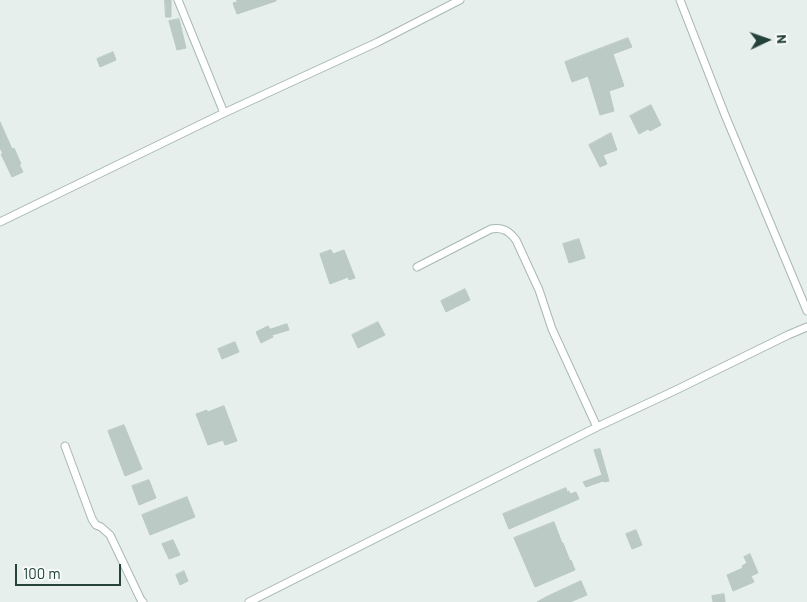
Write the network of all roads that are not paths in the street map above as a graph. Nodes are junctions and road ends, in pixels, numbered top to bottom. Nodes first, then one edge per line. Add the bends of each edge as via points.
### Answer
1 (178, 0) edge
2 (460, 0) edge
3 (680, 0) edge
4 (224, 112) junction
5 (0, 222) edge
6 (416, 267) dead end
7 (807, 311) edge
8 (807, 327) edge
9 (597, 427) junction
10 (65, 446) dead end
11 (143, 602) edge
12 (249, 602) edge

1 - 4 street
2 - 4 street via 378,42
3 - 7 street
4 - 5 street
6 - 9 street via 491,229 504,229 511,233 537,285 552,329
8 - 9 street
9 - 12 street
10 - 11 street via 92,519 110,535

